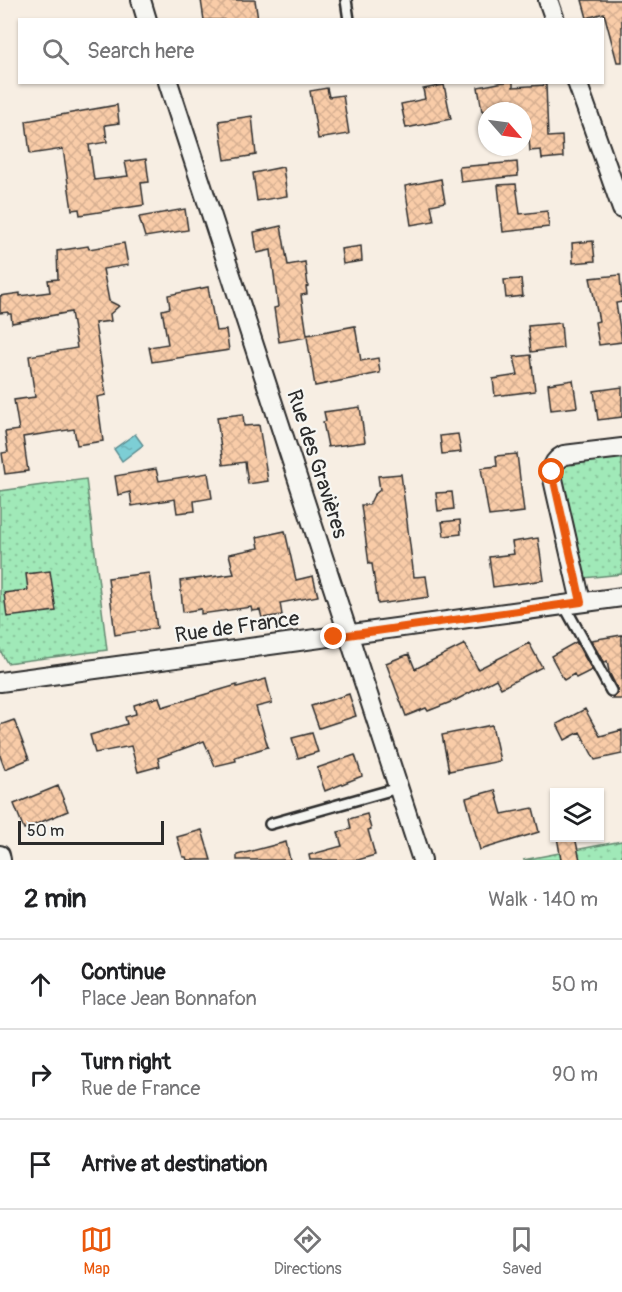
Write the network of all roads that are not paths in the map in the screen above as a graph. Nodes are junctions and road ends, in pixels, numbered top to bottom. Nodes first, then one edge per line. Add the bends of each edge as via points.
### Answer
1 (141, 0) edge
2 (346, 0) edge
3 (548, 0) edge
4 (146, 18) edge
5 (349, 18) edge
6 (554, 18) edge
7 (169, 84) edge
8 (578, 84) edge
9 (622, 209) edge
10 (622, 448) edge
11 (622, 597) edge
12 (572, 603) junction
13 (349, 635) junction
14 (0, 682) edge
15 (611, 691) dead end
16 (398, 788) junction
17 (270, 824) dead end
18 (0, 855) edge
19 (2, 860) edge
20 (422, 860) edge

1 - 4 street
2 - 5 lane
3 - 6 street
7 - 13 street, Rue des Gravières
8 - 9 street
10 - 12 street via 564,455 554,464
11 - 12 street, Rue de France
12 - 13 street, Rue de France
12 - 15 lane
13 - 14 street, Rue de France
13 - 16 street, Rue des Gravières
16 - 17 lane
16 - 20 street, Rue des Gravières
18 - 19 street

